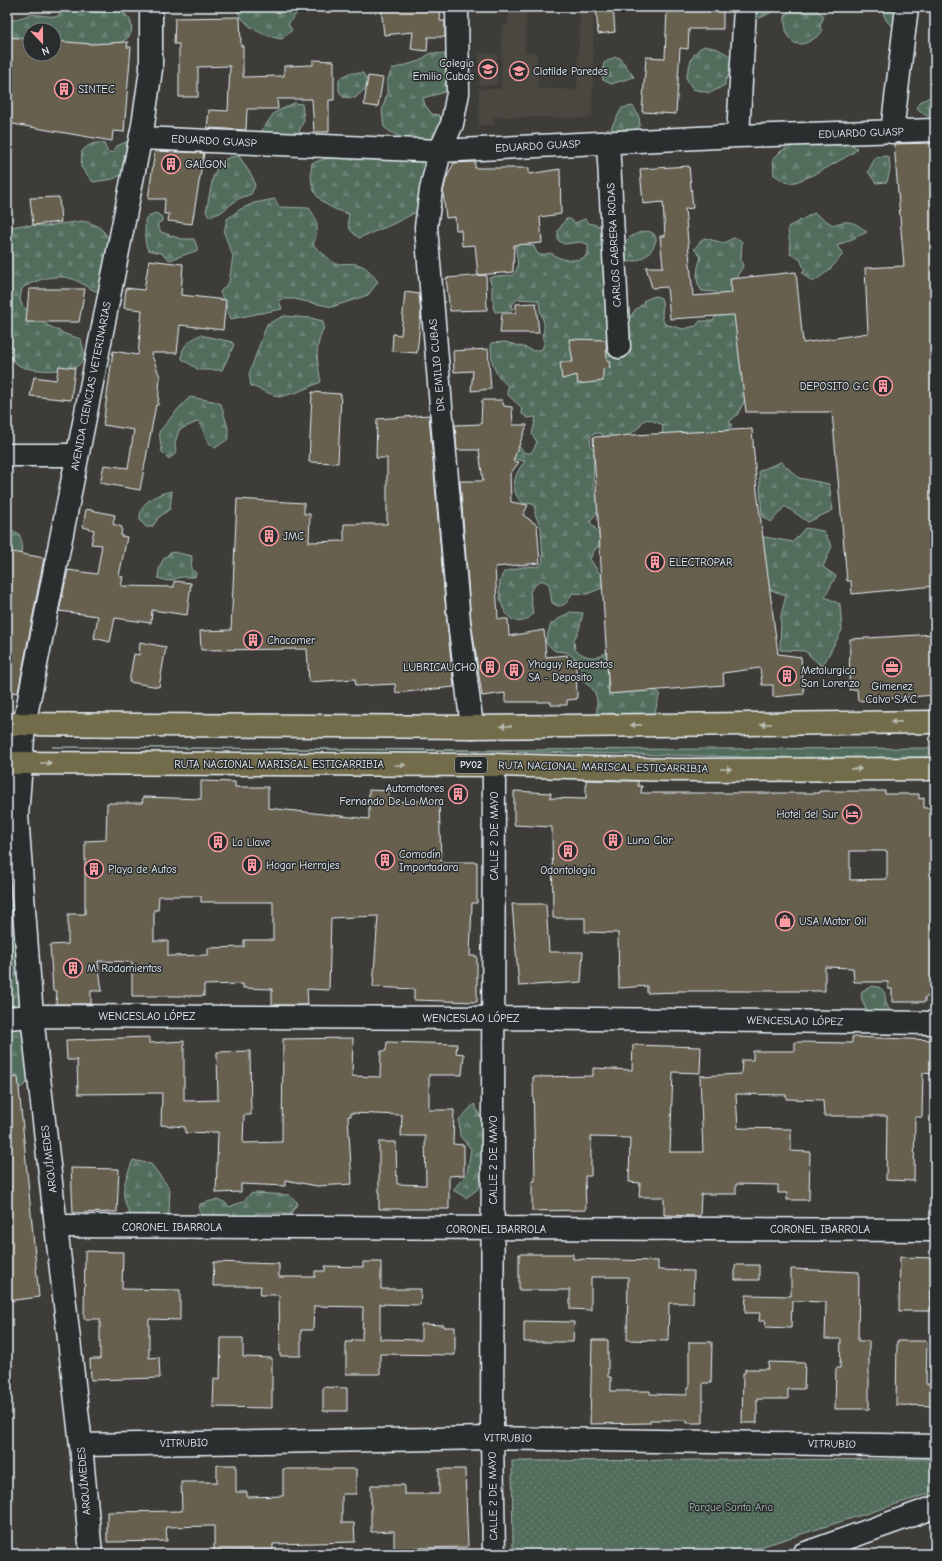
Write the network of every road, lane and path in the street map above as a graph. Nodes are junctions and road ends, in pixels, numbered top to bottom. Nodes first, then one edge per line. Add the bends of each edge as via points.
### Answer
1 (151, 7) edge
2 (457, 7) edge
3 (745, 7) edge
4 (907, 7) edge
5 (935, 130) edge
6 (892, 132) junction
7 (738, 136) junction
8 (140, 138) junction
9 (608, 142) junction
10 (440, 151) junction
11 (619, 347) dead end
12 (77, 455) junction
13 (7, 456) edge
14 (935, 722) edge
15 (15, 725) edge
16 (472, 727) junction
17 (13, 763) edge
18 (494, 765) junction
19 (935, 769) edge
20 (32, 1016) junction
21 (7, 1018) edge
22 (493, 1018) junction
23 (935, 1023) edge
24 (57, 1226) junction
25 (492, 1229) junction
26 (935, 1230) edge
27 (492, 1438) junction
28 (81, 1445) junction
29 (935, 1446) edge
30 (935, 1507) edge
31 (91, 1554) edge
32 (494, 1554) edge
33 (803, 1554) edge

1 - 8 street, AVENIDA CIENCIAS VETERINARIAS via 151,69
2 - 10 street, DR. EMILIO CUBAS via 458,93 452,124
3 - 7 street
4 - 6 street
5 - 6 street, EDUARDO GUASP
6 - 7 street, EDUARDO GUASP
7 - 9 street, EDUARDO GUASP
8 - 10 street, EDUARDO GUASP
8 - 12 street, AVENIDA CIENCIAS VETERINARIAS
9 - 10 street, EDUARDO GUASP
9 - 11 street, CARLOS CABRERA RODAS
10 - 16 street, DR. EMILIO CUBAS via 426,227 459,622
12 - 13 street
12 - 15 street, AVENIDA CIENCIAS VETERINARIAS
14 -> 16 highway
15 - 16 highway
15 - 17 street, AVENIDA CIENCIAS VETERINARIAS
17 -> 18 highway, RUTA NACIONAL MARISCAL ESTIGARRIBIA / PY02
17 - 20 street, ARQUÍMEDES
18 -> 19 highway, RUTA NACIONAL MARISCAL ESTIGARRIBIA / PY02 via 675,770
18 - 22 street, CALLE 2 DE MAYO
20 - 21 street, WENCESLAO LÓPEZ
20 - 22 street, WENCESLAO LÓPEZ
20 - 24 street, ARQUÍMEDES
22 - 23 street, WENCESLAO LÓPEZ
22 - 25 street, CALLE 2 DE MAYO
24 - 25 street, CORONEL IBARROLA
24 - 28 street, ARQUÍMEDES
25 - 26 street, CORONEL IBARROLA
25 - 27 street, CALLE 2 DE MAYO
27 - 28 street, VITRUBIO
27 - 29 street, VITRUBIO
27 - 32 street, CALLE 2 DE MAYO
28 - 31 street, ARQUÍMEDES
30 - 33 street

